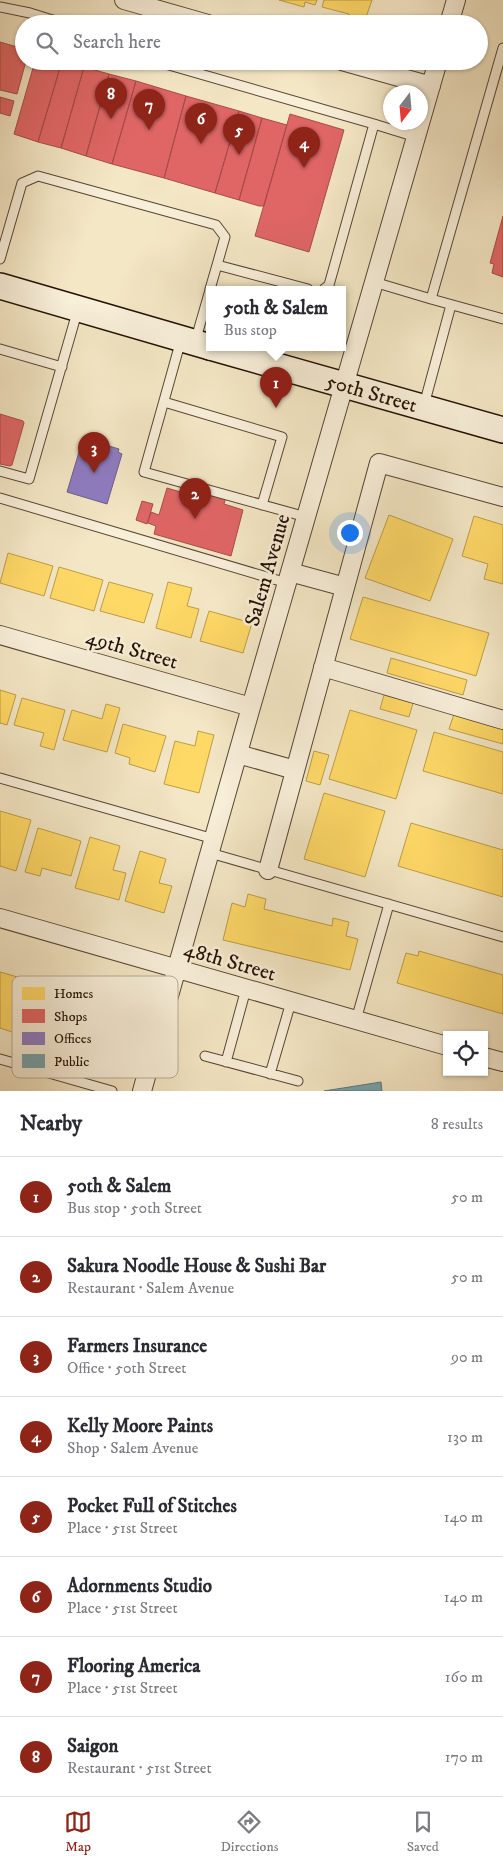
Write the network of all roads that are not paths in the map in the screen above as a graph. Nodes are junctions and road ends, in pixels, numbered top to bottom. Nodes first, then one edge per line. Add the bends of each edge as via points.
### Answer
1 (124, 0) edge
2 (456, 0) edge
3 (0, 7) edge
4 (36, 15) edge
5 (176, 15) edge
6 (452, 15) edge
7 (503, 48) edge
8 (186, 70) edge
9 (374, 70) edge
10 (435, 70) edge
11 (431, 86) junction
12 (374, 124) junction
13 (416, 137) junction
14 (0, 259) edge
15 (217, 265) junction
16 (374, 282) junction
17 (0, 286) edge
18 (211, 286) edge
19 (297, 286) edge
20 (328, 286) edge
21 (431, 299) junction
22 (451, 304) junction
23 (78, 309) junction
24 (206, 310) edge
25 (503, 320) edge
26 (199, 344) edge
27 (0, 349) edge
28 (224, 351) edge
29 (62, 367) junction
30 (344, 385) junction
31 (164, 402) junction
32 (423, 407) junction
33 (503, 430) edge
34 (0, 471) edge
35 (503, 497) edge
36 (0, 498) edge
37 (262, 505) junction
38 (306, 517) junction
39 (289, 577) junction
40 (345, 587) junction
41 (0, 635) edge
42 (323, 667) junction
43 (251, 707) junction
44 (503, 720) edge
45 (238, 754) junction
46 (295, 770) junction
47 (0, 778) edge
48 (212, 846) junction
49 (268, 870) junction
50 (390, 904) junction
51 (0, 918) edge
52 (503, 937) edge
53 (177, 969) junction
54 (175, 976) edge
55 (246, 989) junction
56 (291, 1002) junction
57 (356, 1020) junction
58 (443, 1045) edge
59 (205, 1056) dead end
60 (488, 1058) edge
61 (226, 1062) junction
62 (503, 1062) edge
63 (270, 1074) junction
64 (66, 1078) edge
65 (146, 1078) edge
66 (298, 1081) dead end
67 (112, 1091) edge
68 (142, 1091) edge

1 - 5 street
2 - 6 street
3 - 4 lane
7 - 21 lane
8 - 12 lane
9 - 11 street
10 - 11 street, Salem Avenue
11 - 13 street, Salem Avenue
12 - 13 lane
12 - 20 lane
13 - 16 street, Salem Avenue
14 - 15 lane via 22,184 38,176 216,225 225,237
15 - 18 lane
15 - 19 lane
16 - 21 lane
16 - 30 street, Salem Avenue
17 - 23 main road, 50th Street
21 - 22 lane
22 - 25 lane
22 - 32 lane
23 - 26 main road, 50th Street
23 - 29 lane
24 - 26 lane
26 - 31 lane
27 - 29 lane
28 - 30 main road, 50th Street
29 - 34 lane via 29,479
30 - 32 main road, 50th Street
30 - 38 street, Salem Avenue
31 - 37 lane via 282,437
31 - 37 lane via 144,472
32 - 33 main road, 50th Street
35 - 40 street via 379,463
36 - 39 lane
37 - 38 lane
38 - 39 street, Salem Avenue
39 - 40 street
39 - 43 street, Salem Avenue
40 - 42 street
41 - 43 street, 49th Street
42 - 44 street
42 - 46 street
43 - 45 street, Salem Avenue
45 - 46 street
45 - 48 street, Salem Avenue
46 - 49 street
47 - 48 lane
48 - 49 lane
48 - 53 street, Salem Avenue
49 - 50 lane
50 - 52 lane
50 - 57 lane
51 - 53 street, 48th Street
53 - 54 street, Salem Avenue
53 - 55 street, 48th Street
55 - 56 street, 48th Street
55 - 61 lane
56 - 57 street, 48th Street
56 - 63 lane
57 - 58 street, 48th Street
59 - 61 lane
60 - 62 street
61 - 63 lane
63 - 66 lane
64 - 67 lane
65 - 68 street, Salem Avenue

